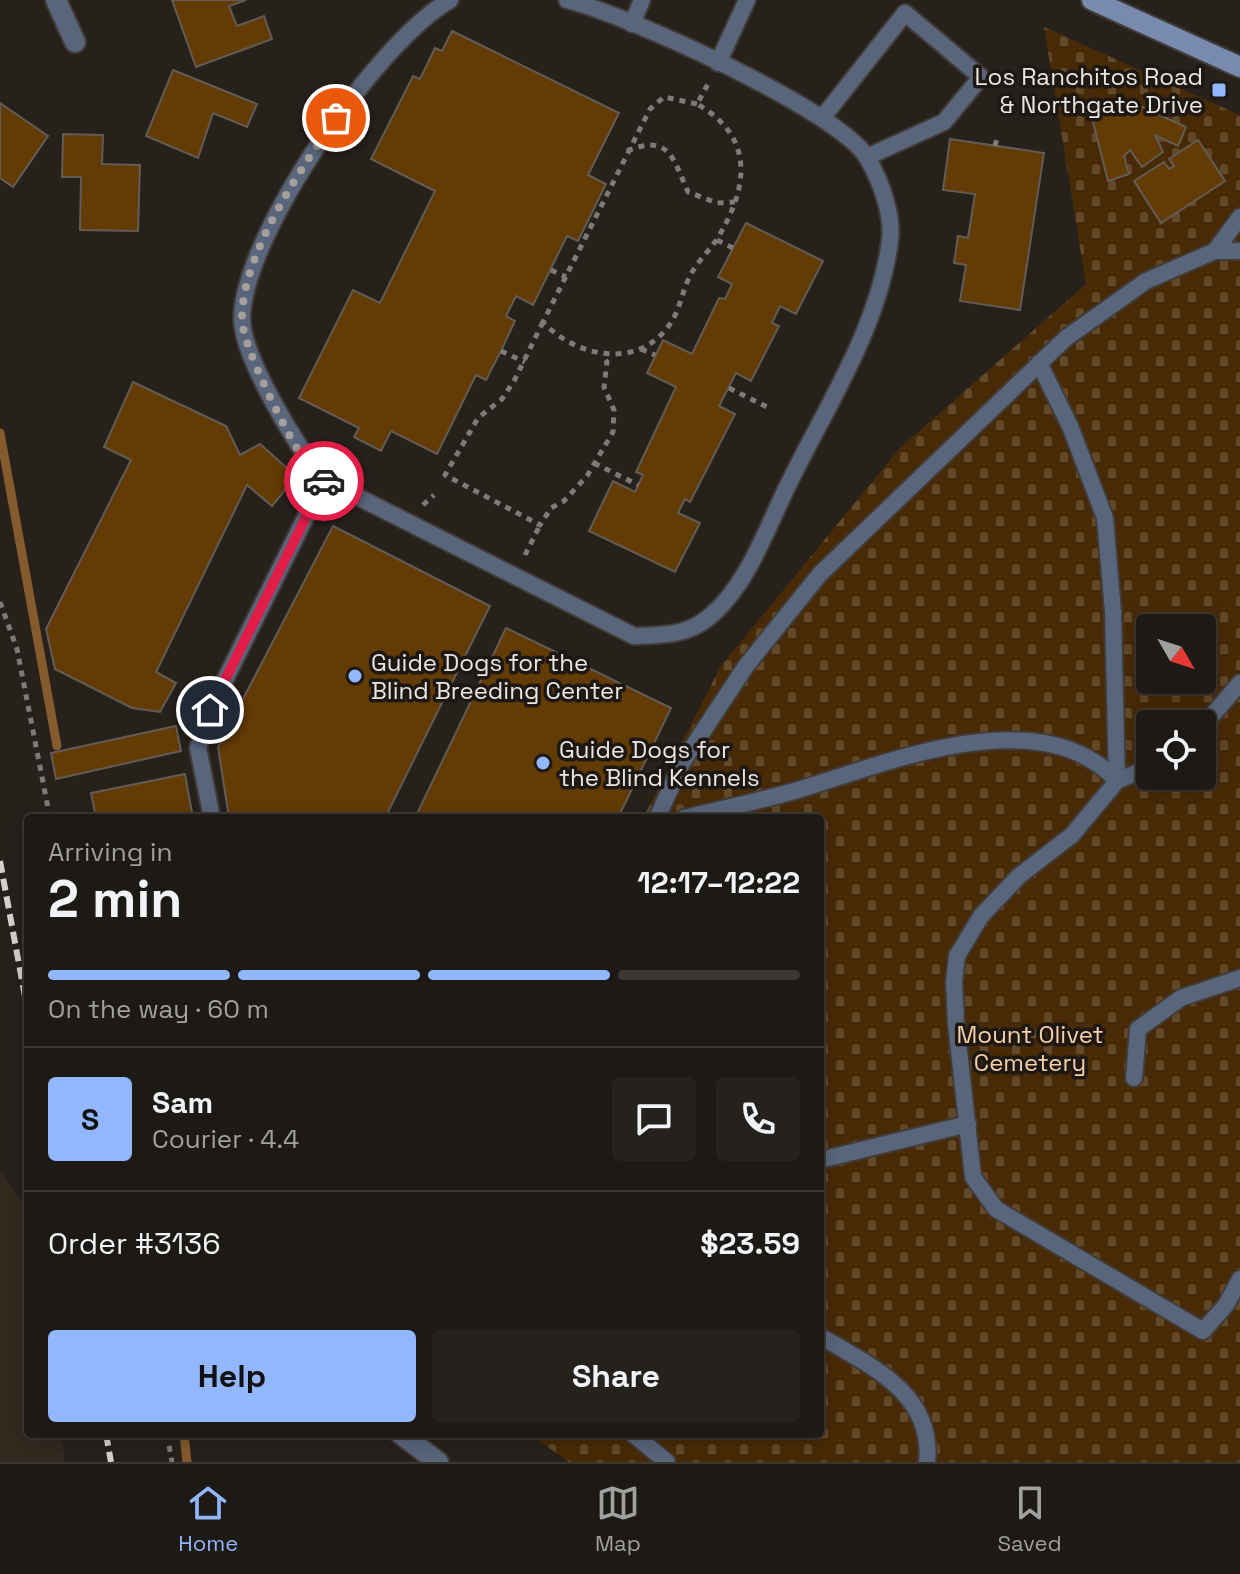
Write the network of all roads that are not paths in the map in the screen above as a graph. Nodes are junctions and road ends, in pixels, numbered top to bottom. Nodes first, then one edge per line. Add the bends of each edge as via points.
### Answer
1 (56, 0) edge
2 (450, 0) edge
3 (567, 0) edge
4 (642, 0) edge
5 (747, 0) edge
6 (1092, 0) edge
7 (632, 24) junction
8 (75, 42) dead end
9 (718, 63) junction
10 (1240, 67) edge
11 (823, 117) junction
12 (867, 157) junction
13 (1240, 217) edge
14 (1215, 251) junction
15 (1240, 251) edge
16 (1039, 363) junction
17 (324, 480) junction
18 (1240, 683) edge
19 (1216, 711) edge
20 (1136, 773) edge
21 (1117, 781) junction
22 (211, 814) edge
23 (659, 814) edge
24 (700, 814) edge
25 (1240, 978) edge
26 (1134, 1078) dead end
27 (968, 1124) junction
28 (824, 1159) edge
29 (1240, 1279) edge
30 (824, 1338) edge
31 (406, 1438) edge
32 (638, 1438) edge
33 (438, 1462) edge
34 (667, 1462) edge
35 (927, 1462) edge

1 - 8 street
2 - 17 lane via 410,34 336,118 294,183 244,292 242,324 263,377 302,455
3 - 7 lane
4 - 7 lane
5 - 9 lane
6 - 10 main road
7 - 9 lane
9 - 11 lane
11 - 12 lane
11 - 12 lane via 905,13 981,77 944,122
12 - 17 lane via 888,214 891,236 884,277 845,369 734,591 707,619 675,635 634,636
13 - 14 lane
14 - 15 lane
14 - 16 lane via 1146,281
16 - 21 lane via 1105,518
16 - 23 lane via 820,574 746,666 682,763
17 - 22 lane via 210,710 198,748
18 - 19 lane
20 - 21 lane
21 - 24 lane via 1099,762 1064,747 1022,740 979,742 889,760
21 - 27 lane via 1072,835 1019,876 981,916 957,956 956,1023
25 - 26 lane via 1181,998 1138,1029
27 - 28 lane
27 - 29 lane via 973,1177 996,1209 1203,1331
30 - 35 lane via 894,1380 913,1405 929,1441
31 - 33 street
32 - 34 lane

